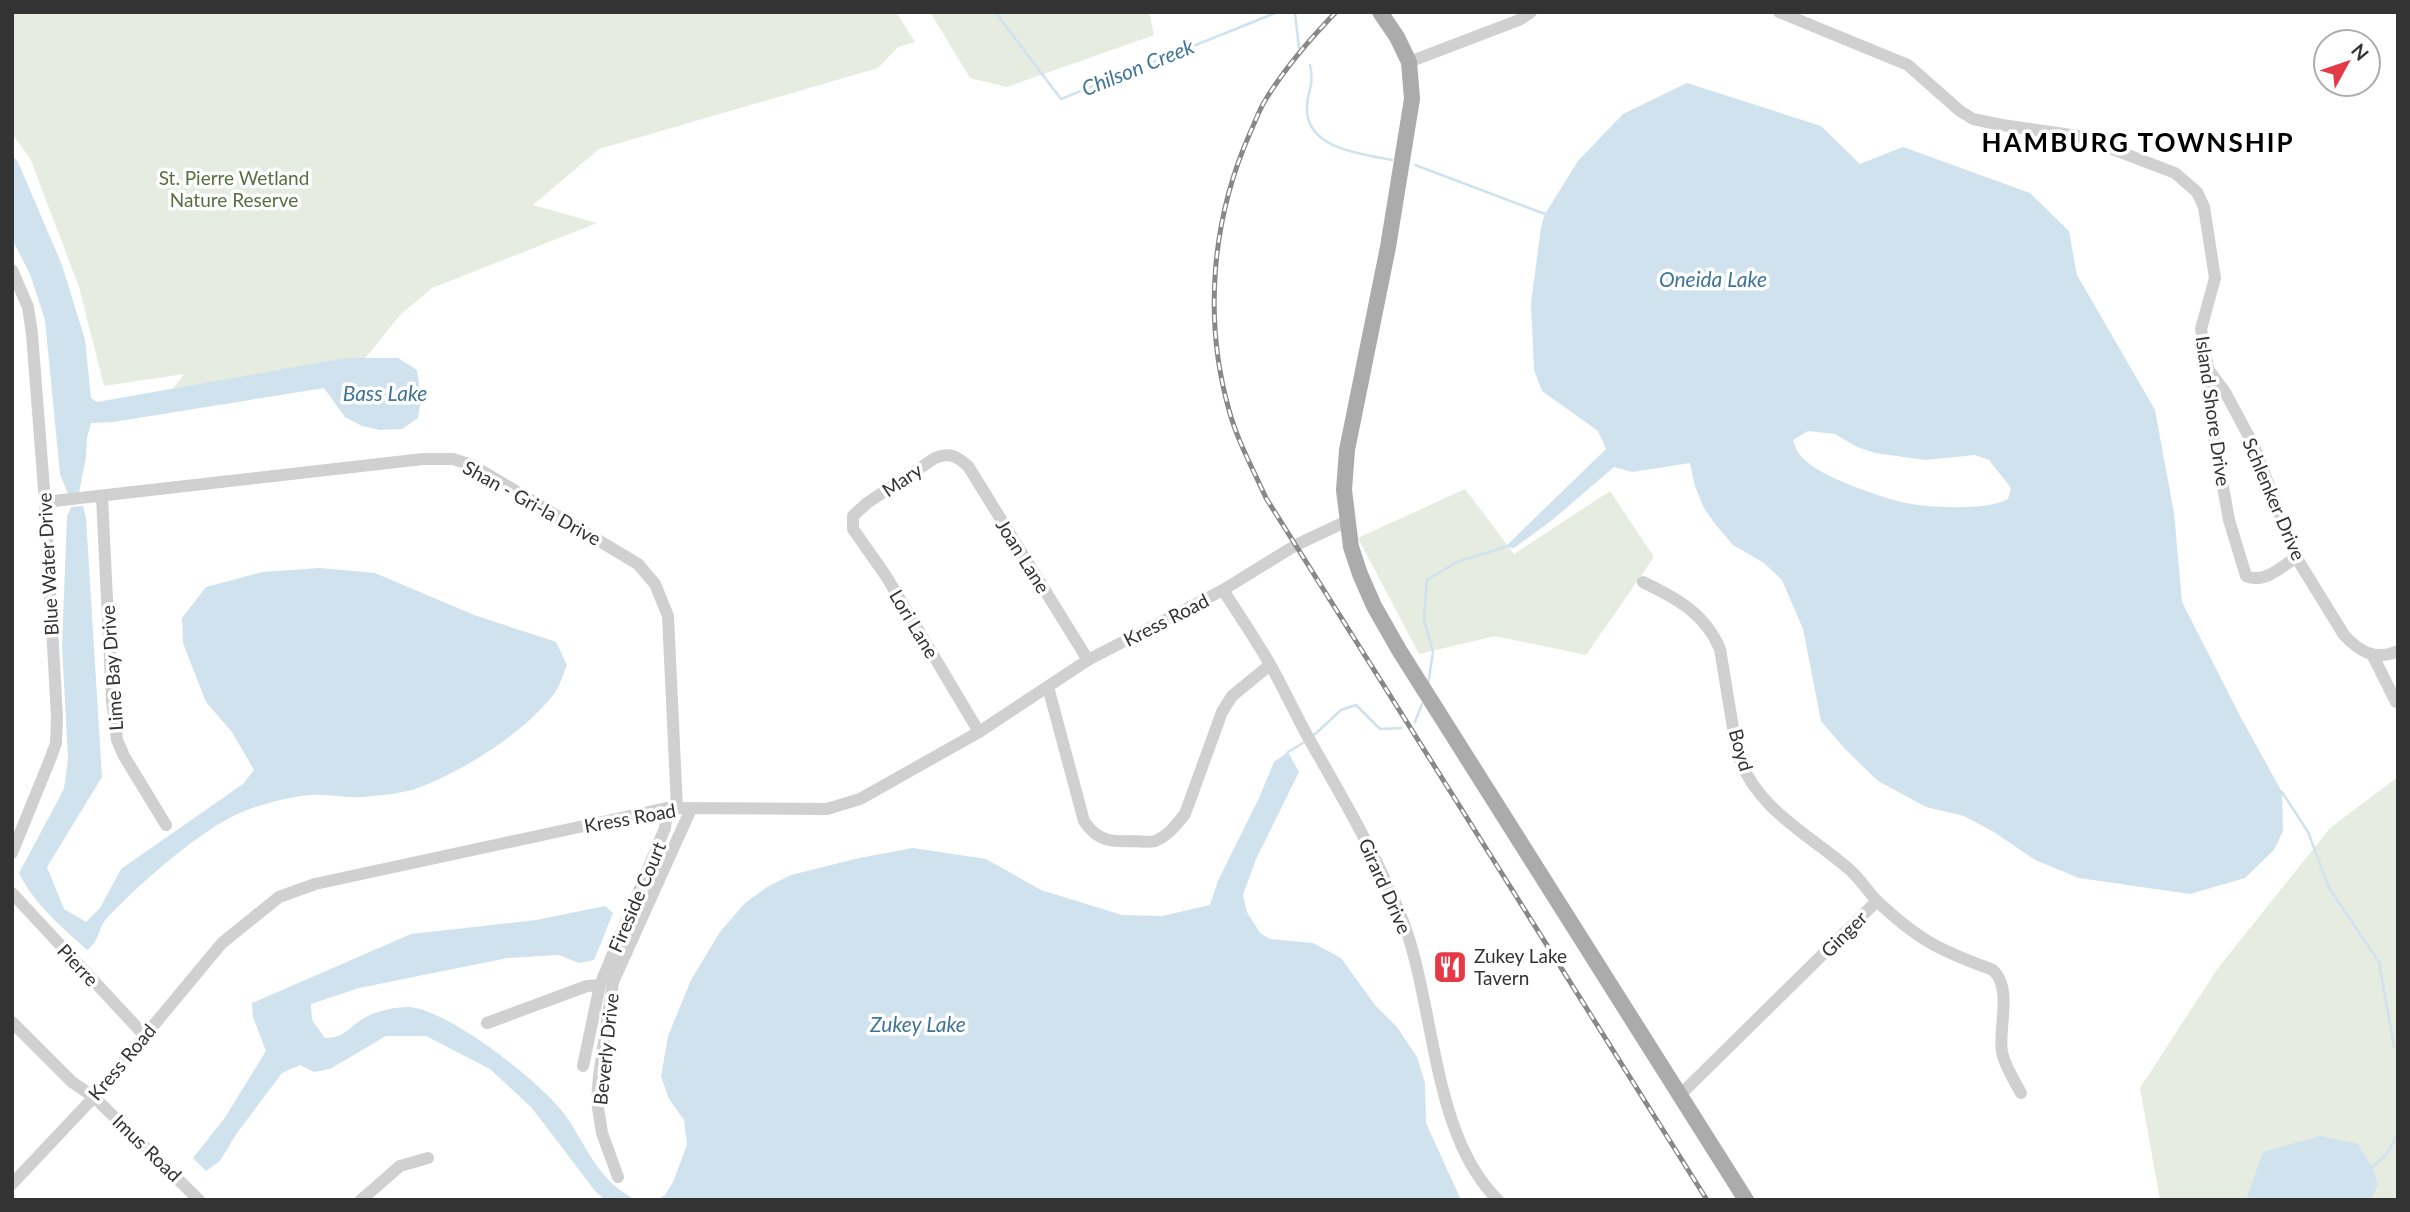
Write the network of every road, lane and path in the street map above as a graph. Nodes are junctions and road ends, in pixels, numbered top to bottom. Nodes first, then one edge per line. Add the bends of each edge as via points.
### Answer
1 (1380, 12) edge
2 (1531, 12) edge
3 (1779, 12) edge
4 (1409, 62) junction
5 (12, 270) edge
6 (2208, 368) junction
7 (955, 455) joint
8 (102, 497) junction
9 (45, 502) junction
10 (853, 516) joint
11 (1347, 521) junction
12 (2296, 557) junction
13 (1643, 582) dead end
14 (1223, 590) junction
15 (2398, 651) edge
16 (2373, 656) junction
17 (1088, 660) junction
18 (1270, 665) junction
19 (1048, 687) junction
20 (2396, 702) dead end
21 (979, 732) junction
22 (672, 808) junction
23 (691, 808) junction
24 (166, 825) dead end
25 (12, 853) edge
26 (12, 893) edge
27 (1877, 901) junction
28 (600, 985) junction
29 (12, 1022) edge
30 (487, 1023) dead end
31 (145, 1036) junction
32 (583, 1066) dead end
33 (2021, 1093) dead end
34 (1681, 1095) junction
35 (94, 1097) junction
36 (428, 1158) dead end
37 (618, 1177) dead end
38 (12, 1184) edge
39 (199, 1200) edge
40 (361, 1200) edge
41 (1498, 1200) edge
42 (1746, 1200) edge

1 - 4 main road
2 - 4 street
3 - 6 street, Island Shore Drive via 1908,65 1973,119 2078,136 2175,173 2188,183 2204,206 2214,278 2201,328
4 - 11 main road via 1411,115 1347,450
5 - 9 street, Blue Water Drive via 32,334
6 - 12 street, Schlenker Drive via 2254,446
6 - 12 street, Island Shore Drive via 2209,409 2226,507 2246,576 2268,576
7 - 10 street, Mary via 934,458
7 - 17 street, Joan Lane via 968,466
8 - 9 street, Shan - Gri-la Drive
8 - 22 street, Shan - Gri-la Drive via 423,459 453,459 472,465 638,564 655,584 668,617
8 - 24 street, Lime Bay Drive via 111,701 117,740
9 - 25 street, Blue Water Drive via 56,743
10 - 21 street, Lori Lane via 853,529
11 - 14 street, Kress Road via 1296,545
11 - 34 main road via 1360,574 1386,628
12 - 16 street, Schlenker Drive via 2344,635
13 - 27 street, Boyd via 1686,606 1714,635 1737,752 1752,785 1777,813 1850,869
14 - 17 street, Kress Road
14 - 18 street, Girard Drive
15 - 16 street
16 - 20 street, Schlenker Drive
17 - 19 street, Kress Road
18 - 19 street via 1232,696 1185,814 1154,841 1110,842 1090,831
18 - 41 street, Girard Drive via 1400,912 1460,1141 1477,1174
19 - 21 street, Kress Road
21 - 23 street, Kress Road via 881,789 827,809
22 - 23 street, Kress Road
22 - 28 street, Fireside Court
22 - 31 street, Kress Road via 315,884 279,897 222,943
23 - 37 street, Beverly Drive via 613,982 597,1101 602,1133
26 - 31 street, Pierre
27 - 33 street, Ginger via 1928,942 2000,976 2001,1048
27 - 34 street, Ginger
28 - 30 street
28 - 32 street, Fireside Court
29 - 35 street, Imus Road via 72,1082
31 - 35 street, Kress Road
34 - 42 main road
35 - 38 street, Kress Road
35 - 39 street, Imus Road
36 - 40 street via 400,1166

